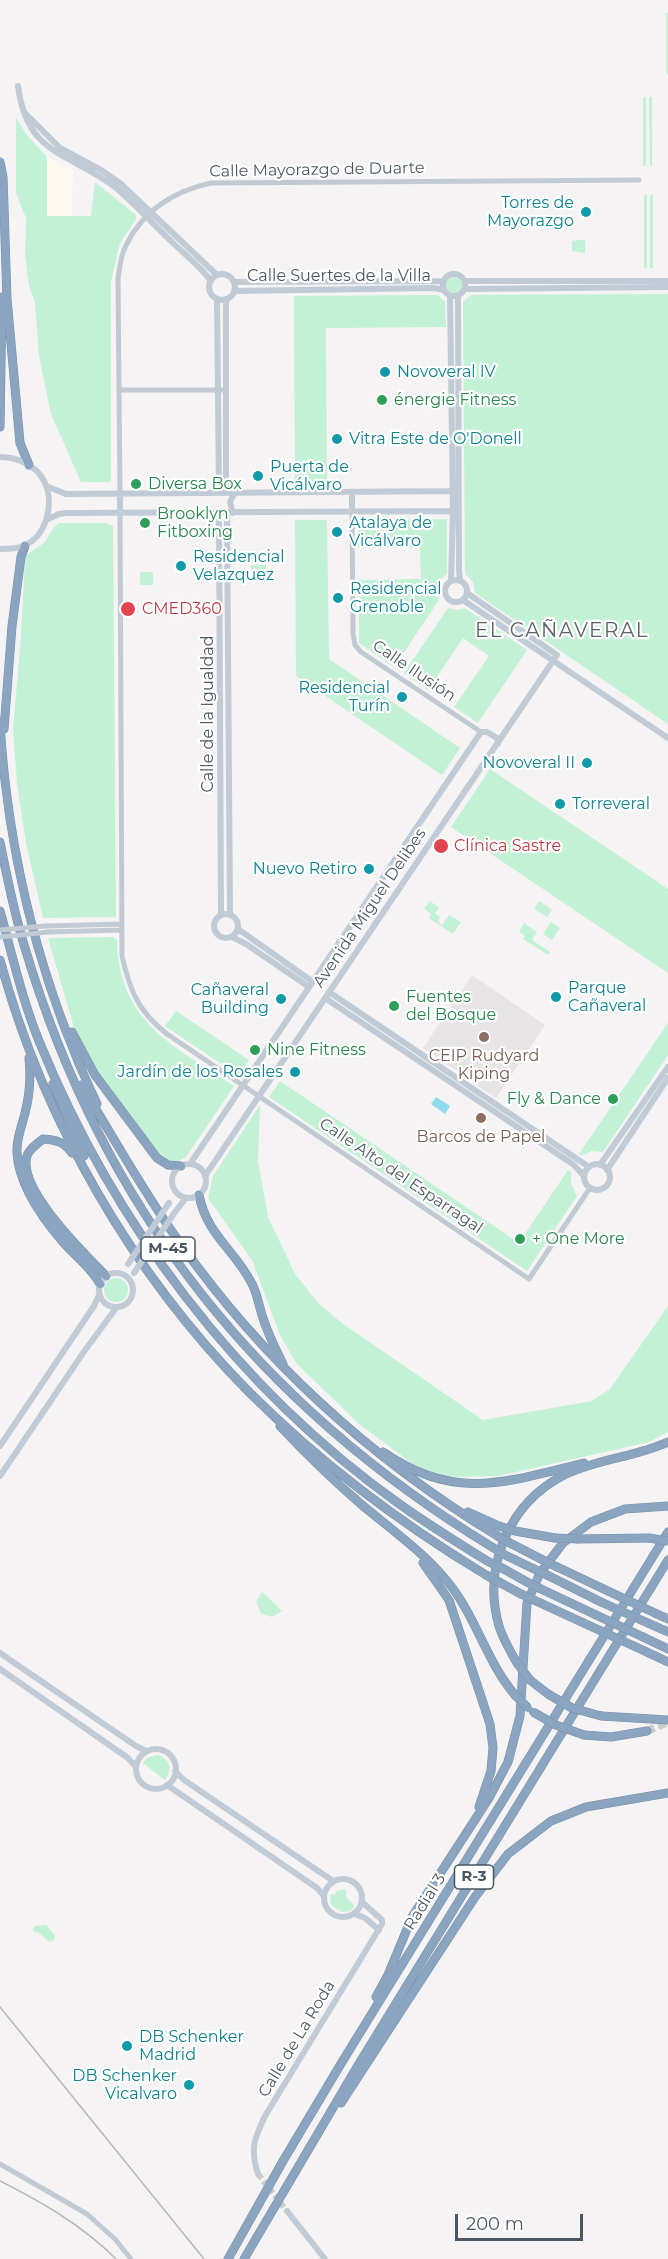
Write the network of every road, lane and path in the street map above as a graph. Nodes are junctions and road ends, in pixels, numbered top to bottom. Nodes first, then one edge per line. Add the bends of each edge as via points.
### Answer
1 (18, 86) dead end
2 (0, 162) edge
3 (639, 180) dead end
4 (148, 214) junction
5 (4, 216) junction
6 (217, 275) junction
7 (444, 280) junction
8 (465, 280) junction
9 (211, 281) junction
10 (668, 281) edge
11 (234, 282) junction
12 (639, 284) junction
13 (668, 287) edge
14 (465, 289) junction
15 (444, 290) junction
16 (234, 291) junction
17 (450, 296) junction
18 (458, 296) junction
19 (217, 299) junction
20 (226, 299) junction
21 (119, 390) junction
22 (222, 390) junction
23 (0, 427) edge
24 (4, 457) edge
25 (28, 465) junction
26 (46, 486) junction
27 (456, 491) junction
28 (223, 492) junction
29 (235, 492) junction
30 (352, 492) junction
31 (120, 493) junction
32 (456, 511) junction
33 (352, 512) junction
34 (227, 513) junction
35 (120, 514) junction
36 (46, 520) junction
37 (25, 546) junction
38 (3, 549) edge
39 (452, 580) junction
40 (460, 580) junction
41 (467, 593) junction
42 (462, 600) junction
43 (555, 658) junction
44 (0, 724) edge
45 (481, 732) junction
46 (668, 738) edge
47 (498, 744) junction
48 (6, 791) junction
49 (0, 842) edge
50 (0, 911) edge
51 (221, 915) junction
52 (230, 915) junction
53 (122, 927) junction
54 (47, 929) junction
55 (237, 929) junction
56 (0, 930) edge
57 (0, 937) edge
58 (232, 937) junction
59 (0, 960) edge
60 (311, 985) junction
61 (327, 995) junction
62 (53, 997) junction
63 (39, 1040) junction
64 (29, 1050) junction
65 (668, 1067) edge
66 (72, 1077) junction
67 (668, 1078) edge
68 (243, 1086) junction
69 (259, 1096) junction
70 (116, 1143) junction
71 (185, 1165) junction
72 (600, 1165) junction
73 (590, 1167) junction
74 (607, 1170) junction
75 (205, 1176) junction
76 (584, 1176) junction
77 (590, 1188) junction
78 (174, 1190) junction
79 (99, 1195) junction
80 (199, 1195) junction
81 (186, 1198) junction
82 (118, 1273) junction
83 (106, 1276) junction
84 (153, 1276) junction
85 (131, 1282) junction
86 (100, 1284) junction
87 (99, 1295) junction
88 (116, 1308) junction
89 (286, 1370) junction
90 (250, 1393) junction
91 (334, 1417) junction
92 (668, 1442) edge
93 (0, 1446) edge
94 (641, 1452) junction
95 (0, 1476) edge
96 (413, 1480) junction
97 (666, 1506) edge
98 (369, 1510) junction
99 (668, 1532) edge
100 (668, 1541) edge
101 (668, 1560) edge
102 (668, 1619) edge
103 (668, 1632) edge
104 (668, 1649) edge
105 (0, 1653) edge
106 (668, 1662) edge
107 (0, 1669) edge
108 (668, 1720) edge
109 (647, 1731) tunnel mouth
110 (147, 1751) junction
111 (136, 1767) junction
112 (175, 1771) junction
113 (167, 1785) junction
114 (668, 1792) edge
115 (473, 1822) junction
116 (333, 1881) junction
117 (324, 1896) junction
118 (362, 1902) junction
119 (355, 1914) junction
120 (381, 1927) junction
121 (342, 2062) junction
122 (0, 2164) edge
123 (258, 2174) tunnel mouth
124 (281, 2195) junction
125 (287, 2211) tunnel mouth
126 (244, 2258) edge
127 (131, 2259) edge
128 (228, 2259) edge
129 (326, 2259) edge

1 - 4 main road via 21,110 60,148 114,178
2 - 5 highway
3 - 4 street, Calle Mayorazgo de Duarte via 211,183 179,193
4 - 6 main road
4 - 9 main road
4 - 21 street, Calle Mayorazgo de Duarte via 123,252 118,279
5 - 23 highway
5 - 25 highway via 18,423
6 - 9 main road
6 - 11 main road via 225,274
7 - 8 main road via 456,274
7 - 11 main road, Calle Suertes de la Villa
7 - 15 main road
8 - 12 main road
8 - 14 main road
9 - 19 main road via 211,293
10 - 12 main road
11 - 16 main road
12 - 13 main road
12 - 14 main road
14 - 18 main road
15 - 16 main road, Calle Suertes de la Villa
15 - 17 main road
16 - 20 main road
17 - 18 main road
17 - 27 main road
18 - 27 main road
19 - 20 main road
19 - 22 main road
20 - 22 main road
21 - 22 street
21 - 31 street, Calle Mayorazgo de Duarte
22 - 28 main road
24 - 25 main road
25 - 26 main road
26 - 31 main road via 66,494
26 - 36 main road
27 - 30 main road
27 - 32 main road
28 - 29 main road
28 - 31 main road
29 - 30 main road
29 - 34 main road
30 - 33 main road
31 - 35 main road
32 - 33 main road
32 - 39 main road
32 - 40 main road
33 - 34 main road
33 - 45 street, Calle Ilusión via 355,645
34 - 35 main road
34 - 51 main road, Calle de la Igualdad
34 - 52 main road, Calle de la Igualdad
35 - 36 main road via 59,514
35 - 53 street, Calle Alto del Esparragal
36 - 37 main road
37 - 38 main road
37 - 48 highway via 6,685
39 - 40 main road
39 - 42 main road via 445,589 446,597 455,602
40 - 41 main road
41 - 42 main road
41 - 43 main road
42 - 43 main road
43 - 46 main road
43 - 47 main road, Avenida Miguel Delibes
44 - 48 highway
45 - 47 main road via 497,738
45 - 60 main road, Avenida Miguel Delibes
47 - 61 main road, Avenida Miguel Delibes
48 - 62 highway via 27,906
49 - 66 highway, M-45 via 24,946
50 - 63 highway, M-45
51 - 52 main road
51 - 58 main road via 215,921 215,931 222,938
52 - 55 main road via 236,920
53 - 54 street
53 - 68 street, Calle Alto del Esparragal via 122,956 128,983 141,1008 166,1034
54 - 56 street, bridge
54 - 57 street, bridge
55 - 58 main road
55 - 60 main road
58 - 60 main road
59 - 64 highway
60 - 68 main road, Avenida Miguel Delibes
61 - 69 main road, Avenida Miguel Delibes
61 - 73 main road
61 - 76 main road
62 - 70 highway
62 - 71 highway via 89,1065 135,1129 162,1162
63 - 84 highway via 52,1084 79,1147
63 - 104 highway, M-45, bridge via 88,1147 123,1208 184,1296 248,1371 328,1448 398,1503 489,1562
64 - 79 highway via 64,1131
64 - 86 highway via 31,1078 17,1154 21,1174 44,1217
65 - 72 main road
66 - 70 highway
66 - 103 highway, M-45, bridge via 98,1133 144,1214 193,1284 256,1359 303,1406 368,1462 454,1524 506,1555
67 - 74 main road
68 - 69 street, Calle Alto del Esparragal
68 - 71 main road, Avenida Miguel Delibes
69 - 75 main road, Avenida Miguel Delibes
69 - 77 street, Calle Alto del Esparragal via 529,1279
70 - 89 highway via 205,1278
71 - 75 main road via 199,1168
71 - 78 main road via 173,1177
72 - 73 main road
72 - 74 main road
73 - 76 main road
74 - 77 main road via 610,1178 606,1186
75 - 80 main road via 206,1184
76 - 77 main road
78 - 81 main road
78 - 82 main road, bridge via 128,1264
79 - 83 highway via 67,1146 58,1140 43,1139 33,1147 27,1157 33,1186 48,1212
79 - 84 highway
80 - 81 main road
80 - 89 highway via 213,1232 252,1283 271,1341
81 - 85 main road, bridge
82 - 83 main road
82 - 85 main road
83 - 86 main road
84 - 90 highway
85 - 88 main road via 132,1298
86 - 87 main road
87 - 88 main road via 107,1306
87 - 93 main road
88 - 95 main road
89 - 91 highway
90 - 98 highway via 311,1460
90 - 106 highway, bridge via 314,1452 391,1514 521,1594
91 - 94 highway via 418,1472 464,1484 507,1482
91 - 96 highway
92 - 94 highway
94 - 108 highway, bridge via 585,1467 540,1491 514,1520 500,1549 494,1596 500,1627 517,1663 548,1694 572,1708 601,1716
96 - 100 highway, bridge via 462,1509 515,1531 555,1538
96 - 102 highway, bridge via 510,1543
97 - 115 highway via 625,1509 591,1522 563,1543 540,1573 526,1603 523,1687 515,1740 498,1782
98 - 109 highway, bridge via 448,1582 498,1671 530,1710 584,1735 611,1737
98 - 115 highway via 440,1584 479,1686 490,1724 493,1755 488,1783
99 - 121 highway, Radial 3 / R-3
101 - 124 highway, Radial 3 / R-3
105 - 110 main road
107 - 111 main road
110 - 111 main road
110 - 112 main road via 166,1752
111 - 113 main road via 138,1779 144,1785 155,1789
112 - 113 main road
112 - 116 main road
113 - 117 main road
114 - 124 highway via 586,1808 551,1821 508,1854 475,1897
115 - 121 highway via 412,1917 388,1975
116 - 117 main road
116 - 118 main road via 354,1882 362,1893
117 - 119 main road via 325,1906 333,1915 344,1918
118 - 119 main road
118 - 120 main road via 382,1920
119 - 120 main road
120 - 123 main road, Calle de La Roda via 260,2126 253,2148
121 - 128 highway, Radial 3 / R-3
122 - 127 street via 87,2214
124 - 126 highway, Radial 3 / R-3
125 - 129 main road

